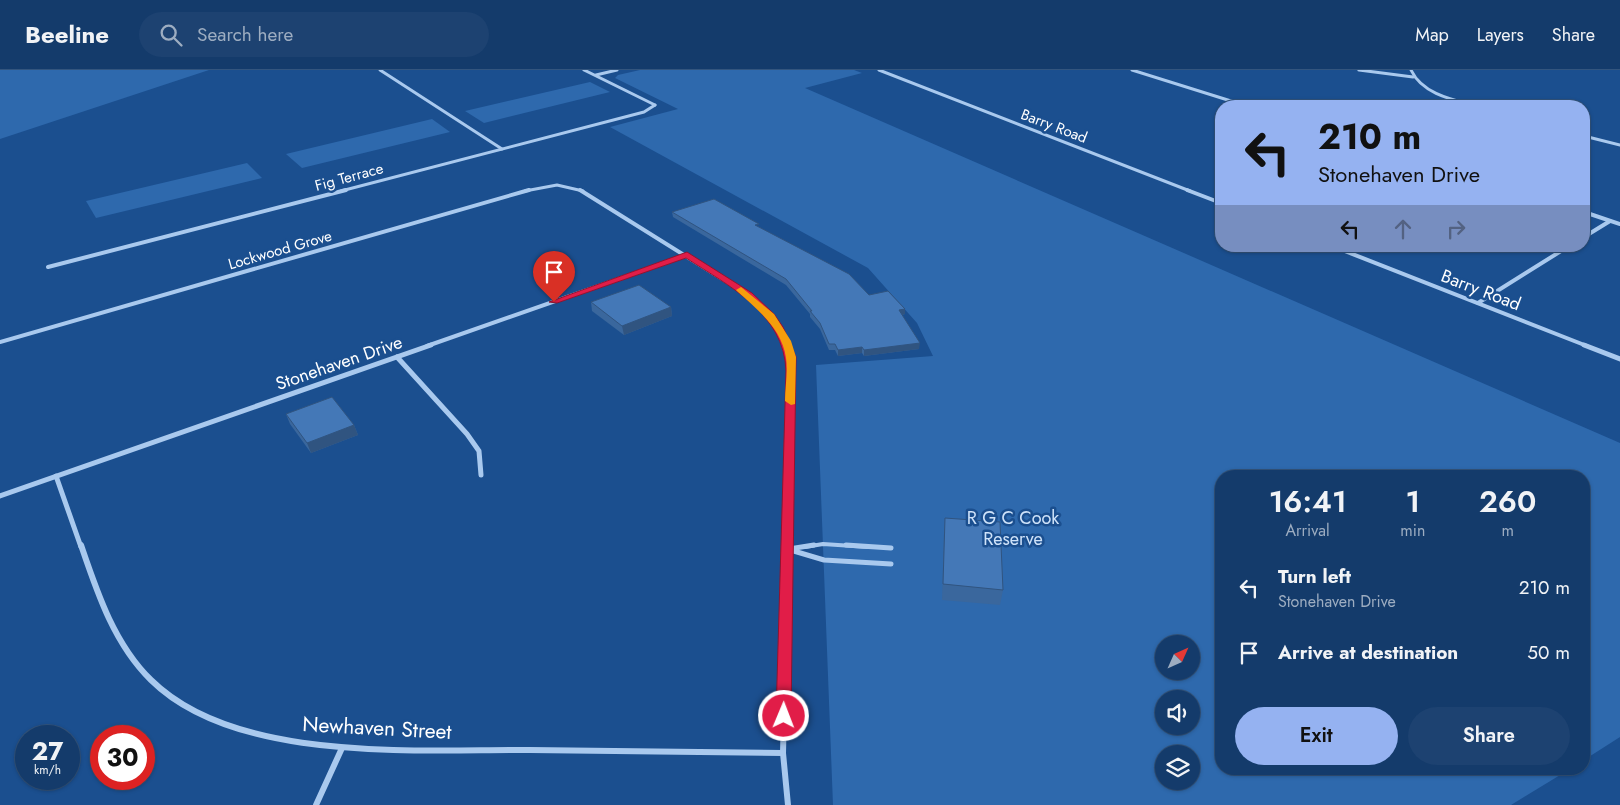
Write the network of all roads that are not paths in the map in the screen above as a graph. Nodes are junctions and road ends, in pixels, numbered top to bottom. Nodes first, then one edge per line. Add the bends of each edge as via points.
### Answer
1 (380, 70) edge
2 (584, 70) edge
3 (617, 70) edge
4 (879, 70) edge
5 (1132, 70) edge
6 (1360, 70) edge
7 (1411, 70) edge
8 (595, 75) junction
9 (1413, 77) junction
10 (1228, 100) edge
11 (1459, 100) edge
12 (1590, 138) edge
13 (1620, 145) edge
14 (502, 149) junction
15 (1215, 201) edge
16 (1590, 214) edge
17 (1610, 221) junction
18 (1620, 224) edge
19 (1590, 233) edge
20 (1347, 252) edge
21 (1559, 252) edge
22 (687, 254) junction
23 (48, 267) dead end
24 (1478, 303) junction
25 (0, 342) edge
26 (397, 357) junction
27 (1620, 359) edge
28 (481, 475) dead end
29 (56, 476) junction
30 (0, 496) edge
31 (891, 548) dead end
32 (787, 550) junction
33 (891, 564) dead end
34 (342, 748) junction
35 (783, 754) junction
36 (316, 805) edge
37 (788, 805) edge

1 - 14 street
2 - 8 street
3 - 8 street
4 - 15 street, Barry Road
5 - 10 street
6 - 9 street
7 - 9 street
8 - 14 street, Fig Terrace via 655,106 644,112
9 - 11 street via 1430,90
12 - 13 street
14 - 23 street, Fig Terrace
16 - 17 street
17 - 18 street
17 - 19 street
20 - 24 street, Barry Road
21 - 24 street
22 - 25 street, Lockwood Grove via 588,192 568,184 554,184
22 - 26 street, Stonehaven Drive
22 - 32 street via 760,305 786,341 792,371
24 - 27 street, Barry Road
26 - 28 street via 468,434 478,451
26 - 29 street, Stonehaven Drive
29 - 30 street, Stonehaven Drive
29 - 34 street, Newhaven Street via 107,614 132,659 153,682 210,718 290,742
31 - 32 lane via 823,544
32 - 33 lane via 824,560
32 - 35 street
34 - 35 street, Newhaven Street
34 - 36 street
35 - 37 street

